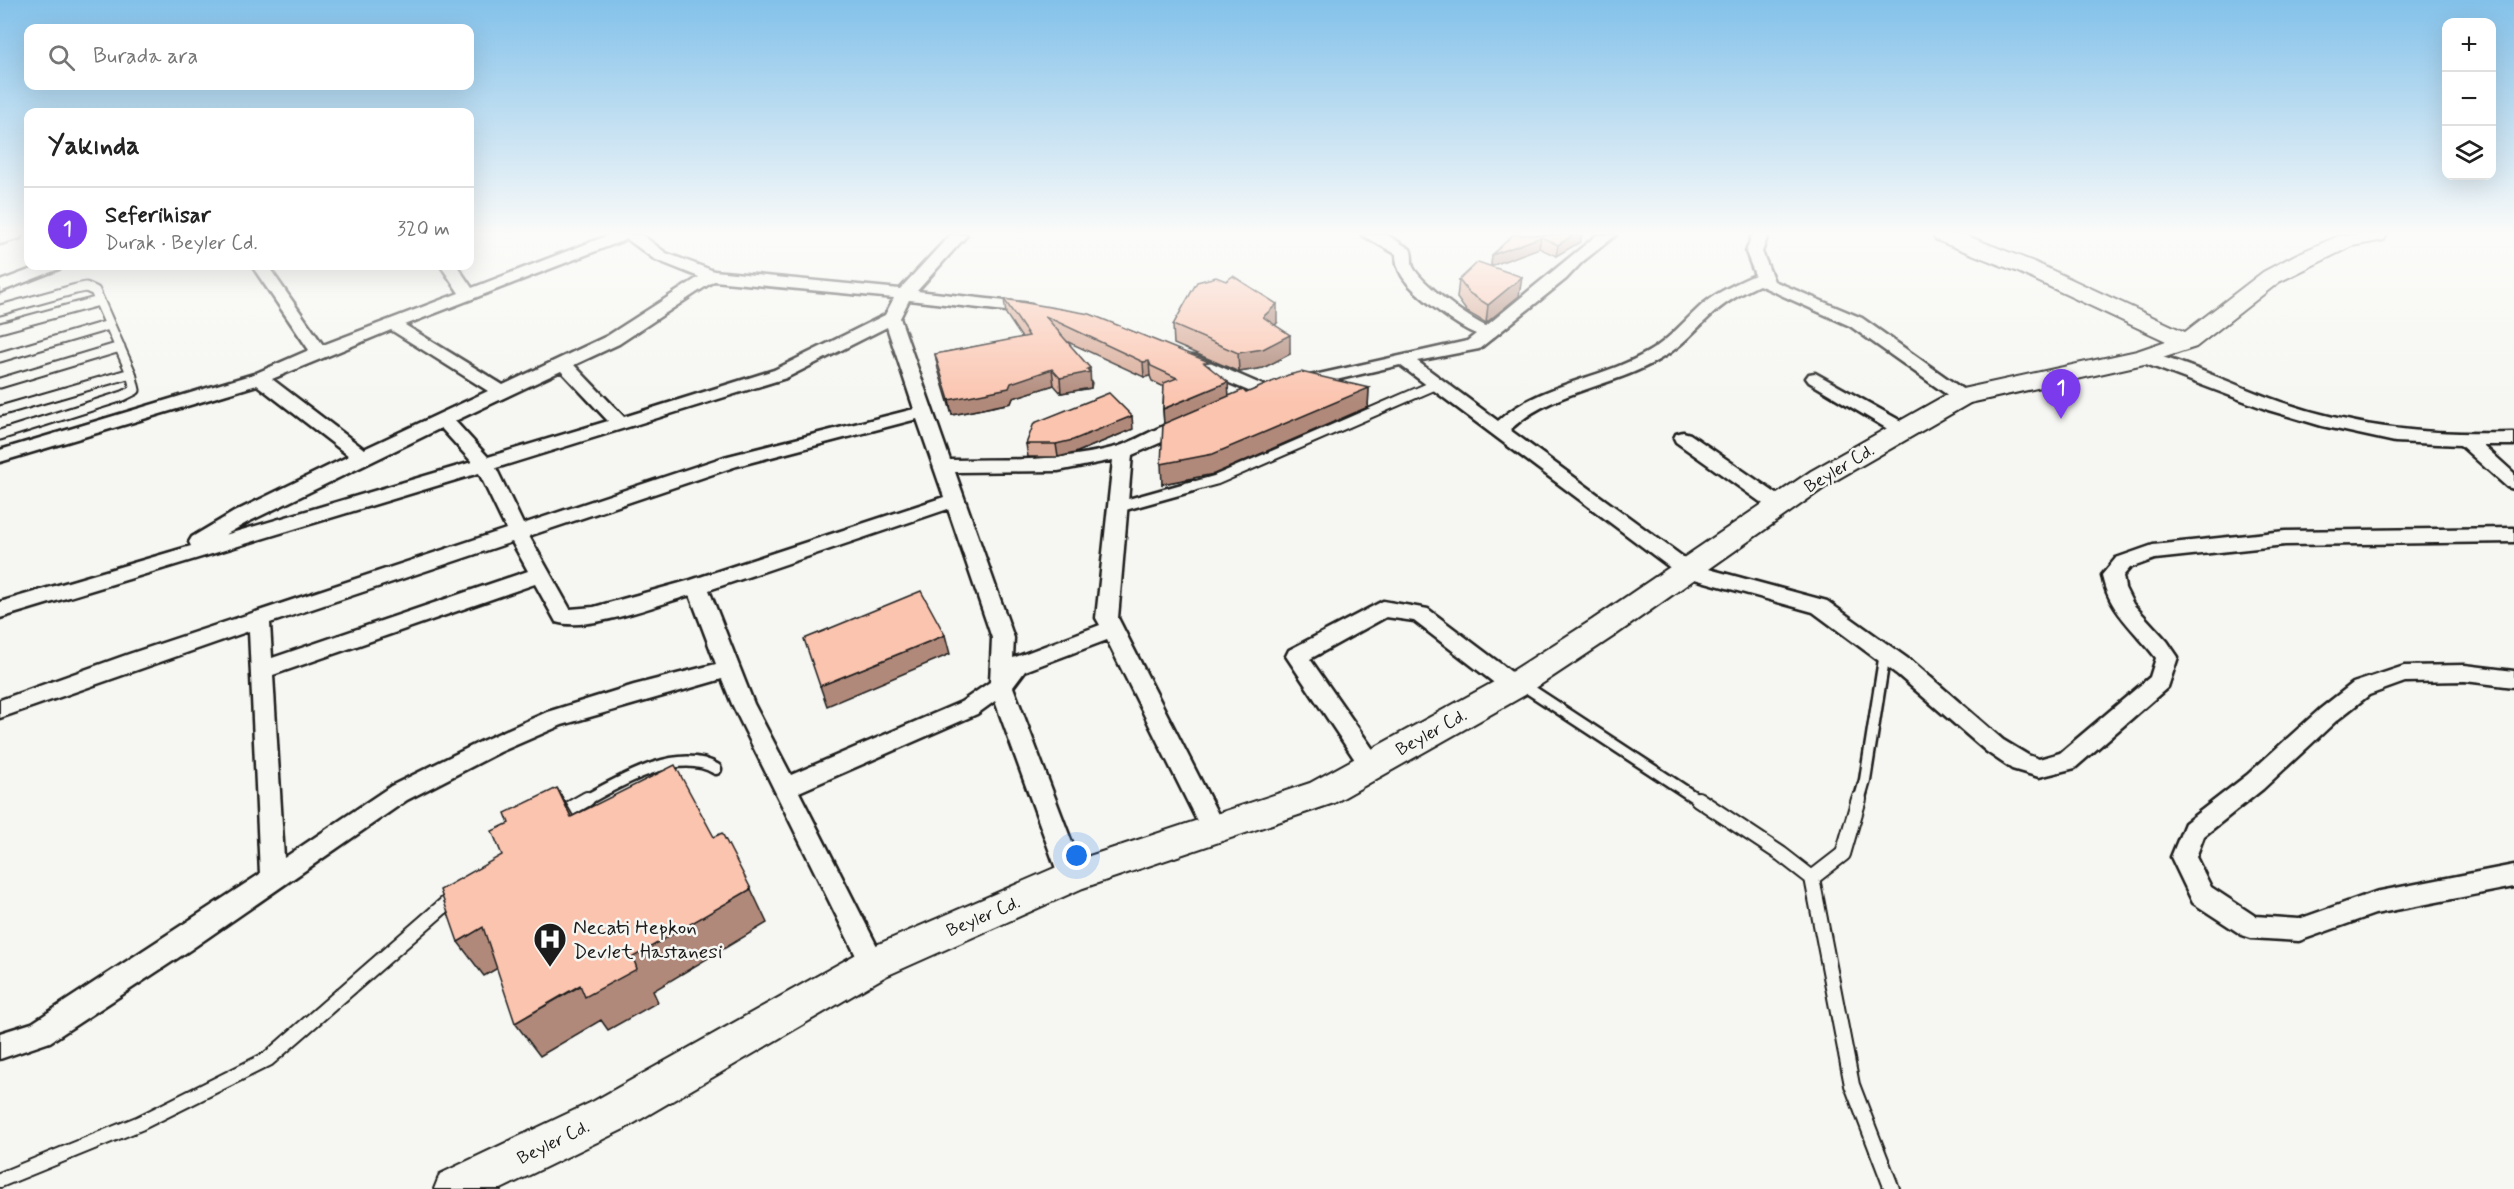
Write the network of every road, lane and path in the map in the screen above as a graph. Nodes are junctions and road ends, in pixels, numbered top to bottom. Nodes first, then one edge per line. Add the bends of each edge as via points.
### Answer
1 (74, 290) edge
2 (94, 290) edge
3 (277, 290) edge
4 (466, 290) edge
5 (481, 290) edge
6 (689, 290) edge
7 (863, 290) edge
8 (908, 290) edge
9 (1426, 290) edge
10 (1542, 290) edge
11 (1733, 290) edge
12 (1782, 290) edge
13 (2076, 290) edge
14 (2254, 290) edge
15 (469, 295) junction
16 (903, 296) junction
17 (99, 301) junction
18 (0, 310) edge
19 (1051, 313) edge
20 (892, 318) junction
21 (392, 324) junction
22 (109, 325) junction
23 (0, 328) edge
24 (1488, 333) junction
25 (2187, 342) junction
26 (120, 347) junction
27 (319, 352) junction
28 (1175, 354) edge
29 (0, 357) edge
30 (2144, 357) junction
31 (1403, 358) junction
32 (563, 363) junction
33 (131, 373) junction
34 (260, 378) junction
35 (1815, 378) dead end
36 (0, 383) edge
37 (1437, 384) junction
38 (502, 392) junction
39 (1263, 392) junction
40 (1962, 396) junction
41 (1241, 401) edge
42 (0, 411) edge
43 (924, 412) junction
44 (443, 419) junction
45 (1198, 419) edge
46 (621, 424) junction
47 (1499, 430) junction
48 (1903, 430) junction
49 (0, 435) edge
50 (1683, 438) dead end
51 (2514, 438) edge
52 (2465, 440) junction
53 (1124, 452) junction
54 (0, 456) edge
55 (362, 458) junction
56 (485, 465) junction
57 (942, 466) junction
58 (2514, 483) edge
59 (953, 501) junction
60 (1780, 506) junction
61 (1118, 507) junction
62 (517, 532) junction
63 (2514, 535) edge
64 (176, 558) junction
65 (1686, 570) junction
66 (540, 575) junction
67 (697, 586) junction
68 (0, 610) edge
69 (259, 620) junction
70 (1113, 629) junction
71 (1885, 653) junction
72 (730, 669) junction
73 (262, 670) junction
74 (2514, 680) edge
75 (1516, 684) junction
76 (1001, 686) junction
77 (0, 709) edge
78 (1371, 765) junction
79 (716, 769) dead end
80 (785, 788) junction
81 (544, 824) edge
82 (1214, 830) junction
83 (2514, 876) edge
84 (1072, 878) junction
85 (1812, 878) junction
86 (273, 879) junction
87 (464, 889) edge
88 (873, 964) junction
89 (0, 1046) edge
90 (0, 1179) edge
91 (455, 1189) edge
92 (1892, 1189) edge

1 - 18 lane
2 - 17 lane
3 - 27 street
4 - 15 street
5 - 15 street
6 - 32 street via 613,340
7 - 16 street
8 - 16 street
9 - 24 street via 1468,325
10 - 24 street
11 - 47 street via 1710,307 1676,342 1651,358 1529,407
12 - 40 street via 1856,322
13 - 25 street
14 - 25 street, Beyler Cd.
15 - 21 street
16 - 19 street
16 - 20 street
17 - 22 lane
17 - 23 lane
20 - 43 street
20 - 46 street via 780,374
21 - 27 street
21 - 38 street
22 - 26 lane
22 - 29 lane
24 - 31 street via 1473,345
25 - 30 street, Beyler Cd.
26 - 33 lane
26 - 36 lane
27 - 34 street
28 - 39 street
30 - 40 street, Beyler Cd.
30 - 52 street via 2357,430 2443,441
31 - 37 street
31 - 39 street
32 - 38 street
32 - 46 street
33 - 42 lane
33 - 49 lane via 135,390 130,394
34 - 54 street
34 - 55 street
35 - 48 street
37 - 47 street
37 - 61 lane via 1216,480
38 - 44 street
39 - 41 street
40 - 48 street, Beyler Cd.
43 - 57 street
43 - 62 street via 731,461
44 - 55 street
44 - 56 street
45 - 53 street
46 - 56 street
47 - 65 street
48 - 60 street, Beyler Cd. via 1821,477
50 - 60 street
51 - 52 street
52 - 58 street
53 - 57 street via 1058,465
53 - 61 street
55 - 64 street via 241,517
56 - 62 street
56 - 64 street
57 - 59 street
59 - 67 street
59 - 76 street via 1003,638
60 - 65 street, Beyler Cd.
61 - 70 street via 1107,618
62 - 66 street
62 - 69 street
63 - 71 street via 2285,538 2153,552 2123,563 2112,575 2114,592 2132,620 2168,657 2160,681 2067,761 2039,768 2019,762 1995,746
64 - 68 street
65 - 71 street via 1820,606
65 - 75 street, Beyler Cd.
66 - 67 street via 564,617 594,615
66 - 73 street
67 - 72 street
69 - 73 street
69 - 77 street
70 - 76 street via 1017,665
70 - 82 street
71 - 85 lane via 1865,780 1844,854
72 - 80 street
72 - 86 street via 555,718 492,746 399,793
73 - 86 street
74 - 83 street via 2465,673 2404,674 2361,689 2256,782 2194,830 2183,857 2202,895 2251,927 2300,930 2375,903
75 - 78 street, Beyler Cd.
75 - 78 street via 1419,614 1383,609 1297,656
75 - 85 lane via 1774,849
76 - 80 street via 969,708
76 - 84 street
78 - 82 street, Beyler Cd. via 1322,793
79 - 81 lane via 699,761 678,760 645,771
80 - 88 street
82 - 84 street, Beyler Cd.
84 - 88 street, Beyler Cd.
85 - 92 lane via 1852,1085
86 - 89 street via 40,1033
87 - 90 lane via 268,1059 140,1123
88 - 91 street, Beyler Cd. via 609,1115

